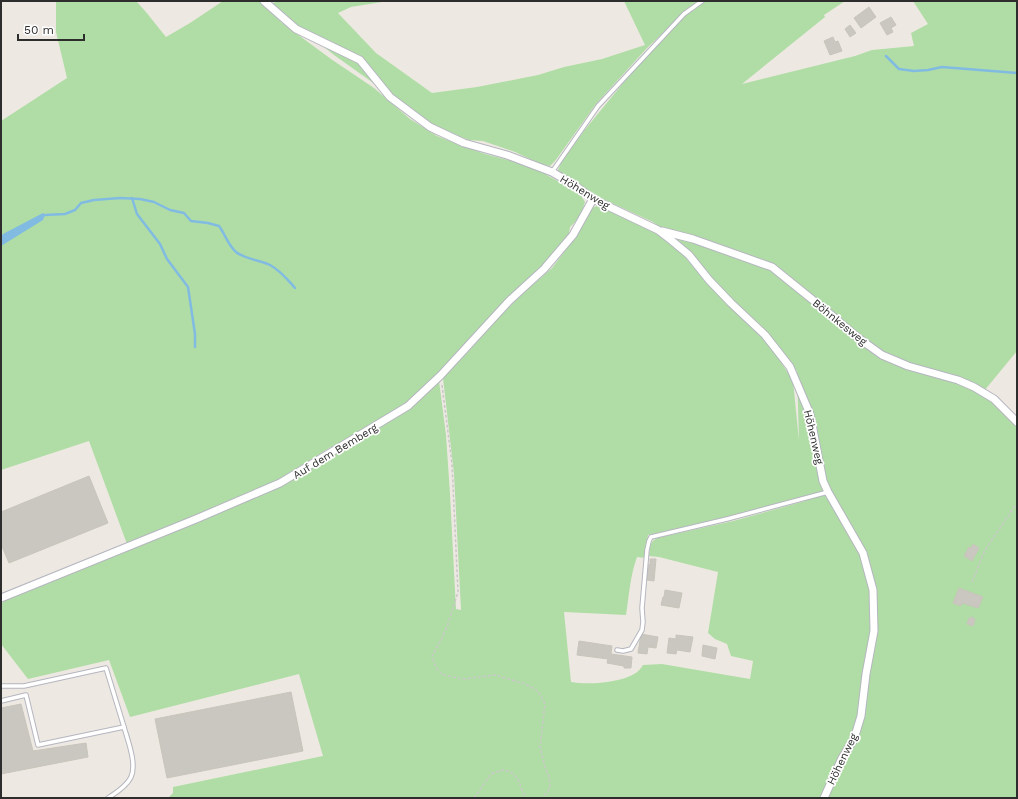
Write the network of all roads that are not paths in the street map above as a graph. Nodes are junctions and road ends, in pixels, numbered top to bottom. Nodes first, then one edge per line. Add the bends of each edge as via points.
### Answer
1 (264, 1) edge
2 (702, 1) edge
3 (552, 172) junction
4 (593, 199) junction
5 (658, 230) junction
6 (1017, 422) edge
7 (828, 492) junction
8 (1, 598) edge
9 (616, 650) dead end
10 (1, 686) edge
11 (24, 686) junction
12 (26, 695) junction
13 (1, 701) edge
14 (124, 727) junction
15 (108, 798) edge
16 (824, 798) edge

1 - 3 street, Höhenweg via 296,29 360,60 390,97 430,127 464,143 507,155
2 - 3 lane via 684,14 598,106
3 - 4 street, Höhenweg
4 - 5 street, Höhenweg
4 - 8 street, Auf dem Bemberg via 573,235 544,269 509,301 441,375 408,406 280,483
5 - 6 street, Böhnkesweg via 693,239 772,267 882,355 974,387 994,399
5 - 7 street, Höhenweg via 689,255 731,303 765,335 790,367 810,414 823,481
7 - 9 lane via 651,537 647,550 642,630 631,649
7 - 16 street, Höhenweg via 863,554 872,590 874,631 862,716 854,739 842,758
10 - 11 lane
11 - 12 lane
11 - 14 lane via 106,668
12 - 13 lane
12 - 14 lane via 38,745
14 - 15 lane via 134,765 131,777 121,789

